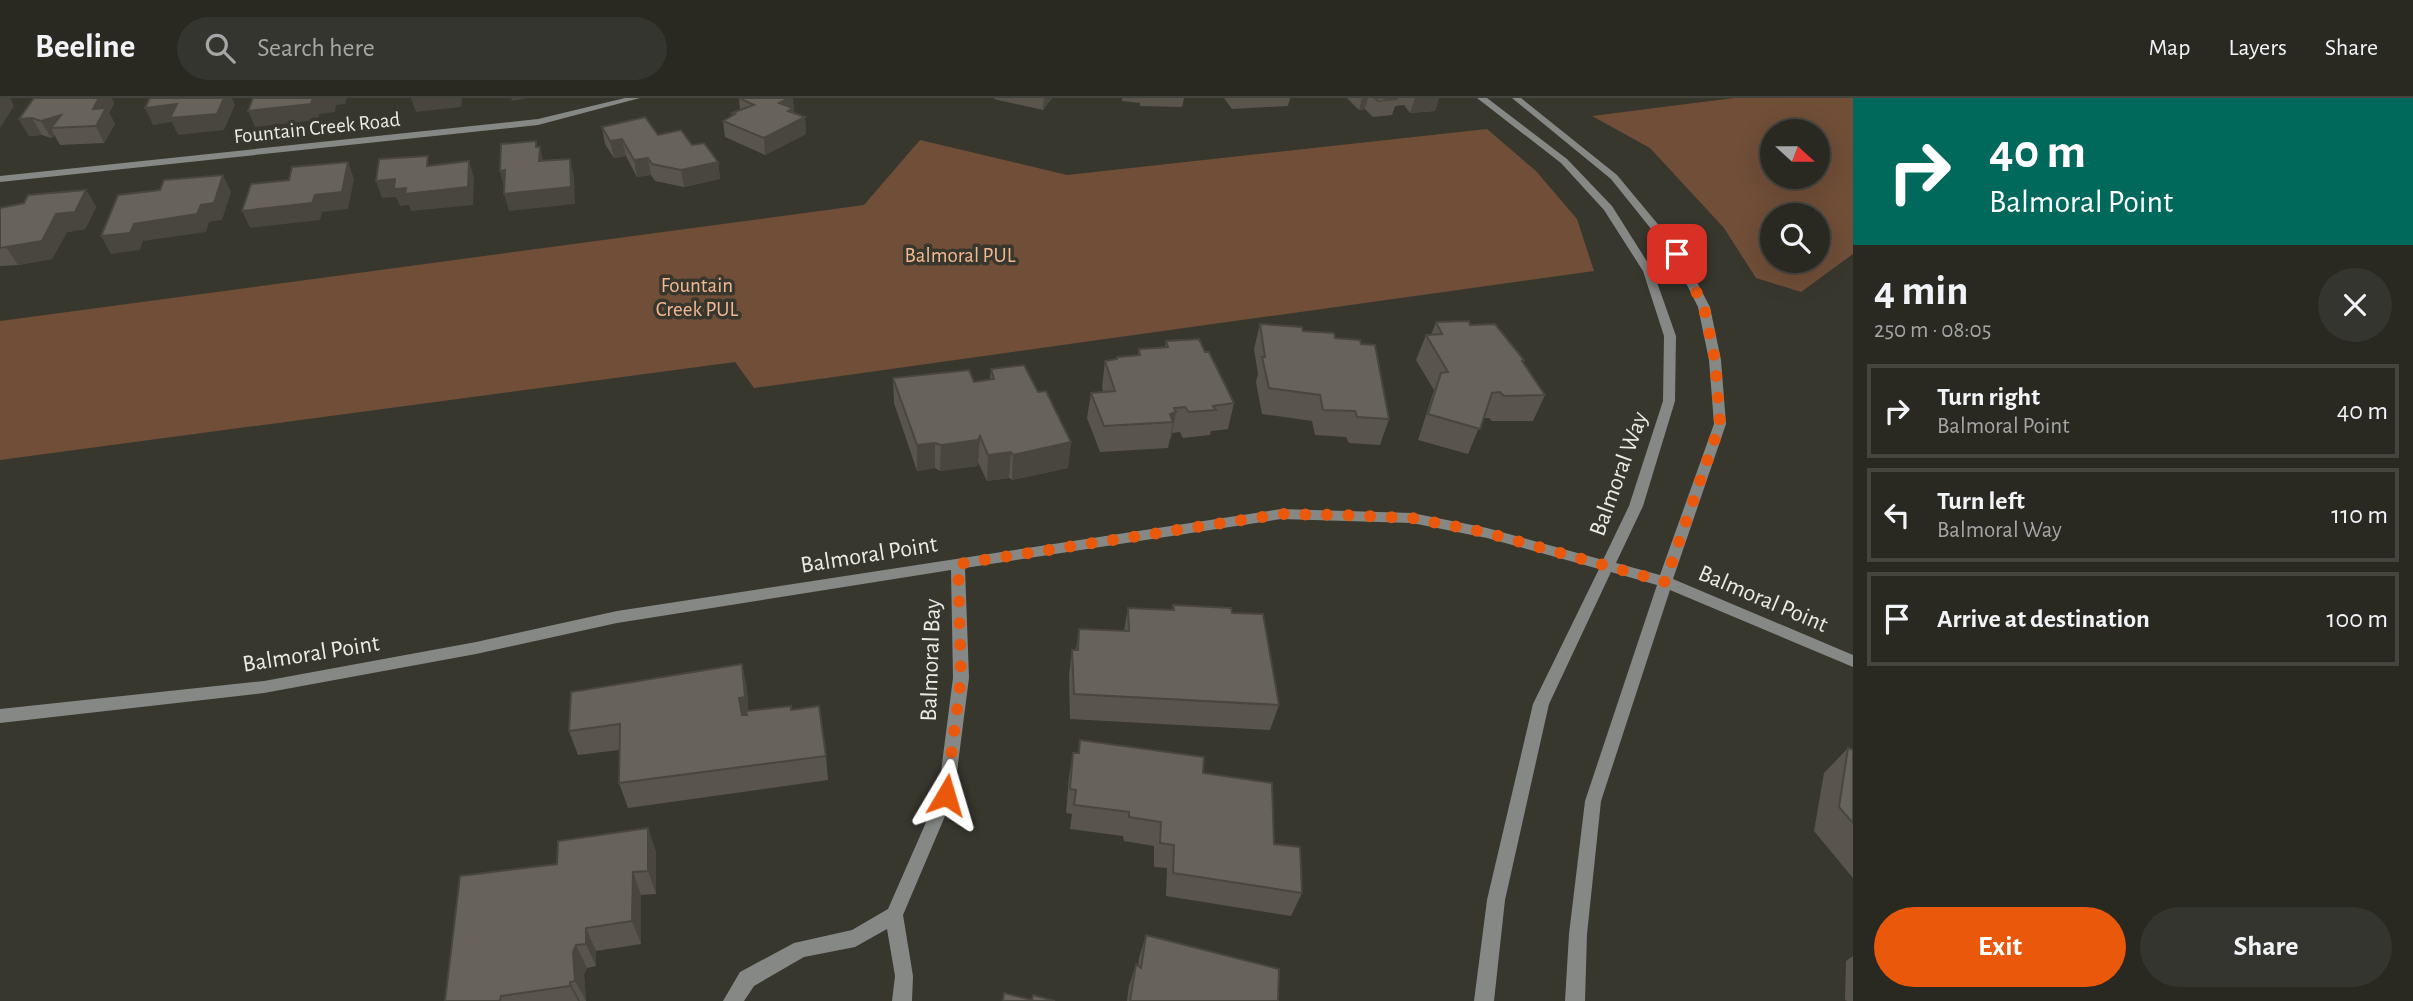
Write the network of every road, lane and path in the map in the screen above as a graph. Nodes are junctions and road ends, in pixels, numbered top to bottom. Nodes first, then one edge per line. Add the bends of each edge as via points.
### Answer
1 (636, 98) edge
2 (1481, 98) edge
3 (1516, 98) edge
4 (0, 179) edge
5 (958, 564) junction
6 (1608, 565) junction
7 (1665, 582) junction
8 (1853, 662) edge
9 (0, 716) edge
10 (894, 915) junction
11 (733, 1001) edge
12 (902, 1001) edge
13 (1484, 1001) edge
14 (1575, 1001) edge

1 - 4 street, Fountain Creek Road via 538,121
2 - 6 street, Balmoral Way via 1564,162 1608,208 1648,271 1670,336 1669,401 1636,506
3 - 7 street via 1614,177 1635,200 1677,254 1704,307 1715,360 1720,424
5 - 6 street, Balmoral Point via 1281,514 1412,518
5 - 9 street, Balmoral Point via 617,617 264,687
5 - 10 street, Balmoral Bay via 961,678 946,795
6 - 7 street, Balmoral Point
6 - 13 street, Balmoral Way via 1541,704 1496,900
7 - 8 street, Balmoral Point
7 - 14 street via 1592,801
10 - 11 street via 855,938 801,949 747,978
10 - 12 street via 904,976

